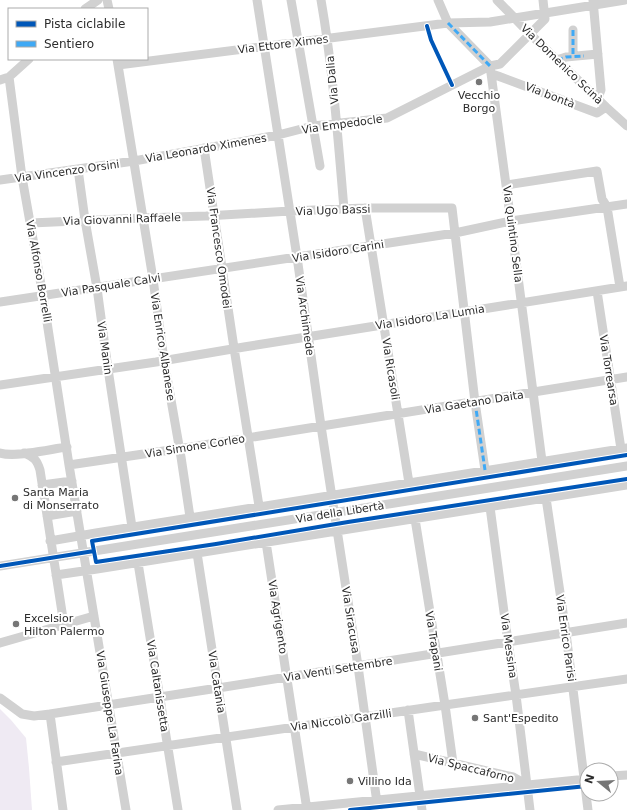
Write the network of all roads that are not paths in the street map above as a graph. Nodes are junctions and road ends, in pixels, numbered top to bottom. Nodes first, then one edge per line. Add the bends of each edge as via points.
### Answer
1 (98, 0) edge
2 (257, 0) edge
3 (290, 0) edge
4 (322, 0) edge
5 (438, 0) edge
6 (497, 0) edge
7 (543, 0) edge
8 (625, 0) edge
9 (594, 3) edge
10 (86, 8) edge
11 (545, 13) junction
12 (515, 18) junction
13 (448, 23) junction
14 (573, 30) dead end
15 (530, 34) junction
16 (328, 38) junction
17 (298, 42) junction
18 (264, 46) junction
19 (598, 54) junction
20 (573, 56) junction
21 (148, 59) edge
22 (28, 60) edge
23 (136, 60) edge
24 (557, 60) junction
25 (118, 62) edge
26 (491, 70) junction
27 (4, 78) edge
28 (598, 98) junction
29 (606, 108) junction
30 (337, 123) junction
31 (626, 124) edge
32 (313, 126) junction
33 (278, 135) junction
34 (204, 148) junction
35 (134, 161) junction
36 (320, 166) dead end
37 (78, 169) junction
38 (22, 177) junction
39 (0, 180) edge
40 (506, 185) junction
41 (627, 204) edge
42 (607, 207) junction
43 (365, 208) junction
44 (344, 209) junction
45 (290, 211) junction
46 (214, 215) junction
47 (143, 218) junction
48 (85, 220) junction
49 (511, 221) junction
50 (30, 223) junction
51 (455, 233) junction
52 (371, 246) junction
53 (297, 257) junction
54 (222, 269) junction
55 (153, 279) junction
56 (623, 287) edge
57 (96, 288) junction
58 (597, 291) junction
59 (43, 296) junction
60 (0, 302) edge
61 (522, 303) junction
62 (464, 312) junction
63 (384, 324) junction
64 (308, 336) junction
65 (234, 348) junction
66 (164, 360) junction
67 (108, 369) junction
68 (56, 376) junction
69 (627, 377) edge
70 (611, 380) junction
71 (0, 385) edge
72 (533, 392) junction
73 (475, 402) junction
74 (398, 414) junction
75 (321, 426) junction
76 (248, 438) junction
77 (67, 447) junction
78 (624, 448) edge
79 (180, 449) junction
80 (0, 453) edge
81 (24, 453) junction
82 (122, 458) junction
83 (542, 461) junction
84 (70, 465) junction
85 (627, 466) edge
86 (485, 470) junction
87 (72, 481) junction
88 (409, 483) junction
89 (42, 485) junction
90 (627, 485) edge
91 (331, 495) junction
92 (546, 498) junction
93 (259, 506) junction
94 (490, 507) junction
95 (77, 511) junction
96 (334, 513) junction
97 (47, 516) junction
98 (190, 518) junction
99 (415, 519) junction
100 (132, 527) junction
101 (337, 531) junction
102 (81, 535) junction
103 (50, 541) junction
104 (266, 542) junction
105 (84, 552) junction
106 (197, 553) junction
107 (53, 557) junction
108 (138, 563) junction
109 (0, 566) edge
110 (87, 571) junction
111 (56, 574) junction
112 (94, 616) junction
113 (627, 623) edge
114 (64, 625) junction
115 (566, 632) junction
116 (508, 642) junction
117 (0, 643) edge
118 (436, 653) junction
119 (358, 666) junction
120 (287, 677) junction
121 (627, 679) edge
122 (573, 687) junction
123 (218, 688) junction
124 (516, 695) junction
125 (160, 697) junction
126 (0, 698) edge
127 (109, 705) junction
128 (445, 705) junction
129 (408, 710) junction
130 (50, 714) junction
131 (365, 717) junction
132 (294, 727) junction
133 (226, 737) junction
134 (168, 746) junction
135 (117, 753) junction
136 (414, 754) junction
137 (56, 762) junction
138 (453, 762) junction
139 (584, 762) edge
140 (579, 780) edge
141 (527, 785) junction
142 (420, 795) junction
143 (377, 800) junction
144 (307, 808) edge
145 (63, 810) edge
146 (126, 810) edge
147 (178, 810) edge
148 (237, 810) edge
149 (278, 810) edge
150 (378, 810) edge
151 (422, 810) edge
152 (530, 810) edge

1 - 10 street
2 - 18 street, Via Archimede
3 - 17 street
4 - 16 street, Via Dalia
5 - 13 street
6 - 12 street, Via Domenico Scinà
7 - 11 street
8 - 9 street, Via Ettore Ximes
9 - 11 street, Via Ettore Ximes
9 - 19 street
11 - 12 street, Via Ettore Ximes
11 - 15 street, Via Empedocle via 545,19
12 - 13 street, Via Ettore Ximes via 490,22
12 - 15 street, Via Domenico Scinà
13 - 16 street, Via Ettore Ximes
13 - 26 street
14 - 20 street
15 - 24 street, Via Domenico Scinà
15 - 26 street, Via Empedocle
16 - 17 street, Via Ettore Ximes
16 - 30 street, Via Dalia
17 - 18 street, Via Ettore Ximes
17 - 32 street
18 - 21 street, Via Ettore Ximes
18 - 33 street, Via Archimede
19 - 20 street
19 - 28 street via 601,90
20 - 24 street
22 - 27 street
23 - 25 street, Via Ettore Ximes
24 - 28 street, Via Domenico Scinà
25 - 35 street, Via Enrico Albanese
26 - 29 street, Via bontà via 498,76 597,113
26 - 30 street, Via Empedocle via 387,118
26 - 40 street, Via Quintino Sella
27 - 38 street, Via Alfonso Borrelli
28 - 29 street, Via Domenico Scinà
29 - 31 street, Via Domenico Scinà
30 - 32 street, Via Empedocle
30 - 44 street, Via Dalia
32 - 33 street, Via Empedocle
32 - 36 street
33 - 34 street, Via Leonardo Ximenes
33 - 45 street, Via Archimede
34 - 35 street, Via Leonardo Ximenes
34 - 46 street, Via Francesco Omodei
35 - 37 street, Via Vincenzo Orsini
35 - 47 street, Via Enrico Albanese
37 - 38 street, Via Vincenzo Orsini
37 - 48 street, Via Manin
38 - 39 street, Via Vincenzo Orsini
38 - 50 street, Via Alfonso Borrelli
40 - 42 street via 597,171 602,199
40 - 49 street, Via Quintino Sella
41 - 42 street, Via Isidoro Carini
42 - 49 street, Via Isidoro Carini
42 - 56 street
43 - 44 street, Via Ugo Bassi
43 - 51 street, Via Ugo Bassi via 452,208
43 - 52 street, Via Ricasoli
44 - 45 street, Via Ugo Bassi
45 - 46 street, Via Ugo Bassi
45 - 53 street, Via Archimede
46 - 47 street, Via Giovanni Raffaele
46 - 54 street, Via Francesco Omodei
47 - 48 street, Via Giovanni Raffaele
47 - 55 street, Via Enrico Albanese
48 - 50 street, Via Giovanni Raffaele
48 - 57 street, Via Manin
49 - 51 street, Via Isidoro Carini
49 - 61 street, Via Quintino Sella
50 - 59 street, Via Alfonso Borrelli
51 - 52 street, Via Isidoro Carini
51 - 62 street
52 - 53 street, Via Isidoro Carini
52 - 63 street, Via Ricasoli
53 - 54 street, Via Isidoro Carini
53 - 64 street, Via Archimede
54 - 55 street, Via Pasquale Calvi
54 - 65 street, Via Francesco Omodei
55 - 57 street, Via Pasquale Calvi
55 - 66 street, Via Enrico Albanese
56 - 58 street, Via Isidoro La Lumia
57 - 59 street, Via Pasquale Calvi
57 - 67 street, Via Manin
58 - 61 street, Via Isidoro La Lumia
58 - 70 street, Via Torrearsa
59 - 60 street, Via Pasquale Calvi
59 - 68 street, Via Alfonso Borrelli
61 - 62 street, Via Isidoro La Lumia
61 - 72 street, Via Quintino Sella
62 - 63 street, Via Isidoro La Lumia
62 - 73 street
63 - 64 street, Via Isidoro La Lumia
63 - 74 street, Via Ricasoli
64 - 65 street, Via Isidoro La Lumia
64 - 75 street, Via Archimede
65 - 66 street, Via Isidoro La Lumia
65 - 76 street, Via Francesco Omodei
66 - 67 street, Via Isidoro La Lumia
66 - 79 street, Via Enrico Albanese
67 - 68 street, Via Isidoro La Lumia
67 - 82 street, Via Manin
68 - 71 street, Via Isidoro La Lumia
68 - 77 street, Via Alfonso Borrelli
69 - 70 street, Via Gaetano Daita
70 - 72 street, Via Gaetano Daita
70 - 78 street, Via Torrearsa
72 - 73 street, Via Gaetano Daita
72 - 83 street, Via Quintino Sella
73 - 74 street, Via Gaetano Daita
73 - 86 street
74 - 75 street, Via Gaetano Daita
74 - 88 street, Via Ricasoli
75 - 76 street, Via Simone Corleo
75 - 91 street, Via Archimede
76 - 79 street, Via Simone Corleo
76 - 93 street, Via Francesco Omodei
77 - 81 street
77 - 84 street, Via Alfonso Borrelli
78 - 83 street, Via della Libertà
79 - 82 street, Via Simone Corleo
79 - 98 street, Via Enrico Albanese
80 - 81 street
81 - 89 street via 31,456 38,465
82 - 84 street, Via Simone Corleo
82 - 100 street, Via Manin
83 - 86 street, Via della Libertà
84 - 87 street, Via Alfonso Borrelli
85 - 96 street, Via della Libertà
86 - 88 street, Via della Libertà
87 - 89 street
87 - 95 street, Via Alfonso Borrelli
88 - 91 street, Via della Libertà
89 - 97 street
90 - 92 street, Via della Libertà
91 - 93 street, Via della Libertà
91 - 96 street, Via Archimede
92 - 94 street, Via della Libertà
92 - 115 street, Via Enrico Parisi
93 - 98 street, Via della Libertà
94 - 99 street, Via della Libertà
94 - 116 street, Via Messina
95 - 97 street
95 - 102 street, Via Alfonso Borrelli
96 - 101 street, Via Siracusa
96 - 105 street, Via della Libertà
97 - 103 street
98 - 100 street, Via della Libertà
99 - 101 street, Via della Libertà
99 - 118 street, Via Trapani
100 - 102 street, Via della Libertà
101 - 104 street, Via della Libertà
101 - 119 street, Via Siracusa
102 - 103 street, Via della Libertà
102 - 105 street, Via Giuseppe La Farina
103 - 107 street
104 - 106 street, Via della Libertà
104 - 120 street, Via Agrigento
105 - 107 street, Via della Libertà
105 - 110 street, Via Giuseppe La Farina
106 - 108 street, Via della Libertà
106 - 123 street, Via Catania
107 - 109 street, Via della Libertà
107 - 111 street
108 - 110 street, Via della Libertà
108 - 125 street, Via Caltanissetta
110 - 111 street, Via della Libertà
110 - 112 street, Via Giuseppe La Farina
111 - 114 street
112 - 114 street
112 - 127 street, Via Giuseppe La Farina
113 - 115 street, Via Venti Settembre
114 - 117 street
115 - 116 street, Via Venti Settembre
115 - 122 street, Via Enrico Parisi
116 - 118 street, Via Venti Settembre
116 - 124 street, Via Messina
118 - 119 street, Via Venti Settembre
118 - 128 street, Via Trapani
119 - 120 street, Via Venti Settembre
119 - 131 street, Via Siracusa
120 - 123 street, Via Venti Settembre
120 - 132 street, Via Agrigento
121 - 122 street, Via Niccolò Garzilli
122 - 124 street, Via Niccolò Garzilli
122 - 139 street, Via Enrico Parisi
123 - 125 street, Via Venti Settembre
123 - 133 street, Via Catania
124 - 128 street, Via Niccolò Garzilli
124 - 141 street, Via Messina
125 - 127 street, Via Venti Settembre
125 - 134 street, Via Caltanissetta
126 - 130 street, Via Venti Settembre via 22,714
127 - 130 street, Via Venti Settembre
127 - 135 street, Via Giuseppe La Farina
128 - 129 street, Via Niccolò Garzilli
128 - 138 street, Via Trapani
129 - 131 street, Via Niccolò Garzilli
129 - 136 street
130 - 137 street
131 - 132 street, Via Niccolò Garzilli
131 - 143 street, Via Siracusa
132 - 133 street, Via Niccolò Garzilli
132 - 144 street, Via Agrigento
133 - 134 street, Via Niccolò Garzilli
133 - 148 street, Via Catania
134 - 135 street, Via Niccolò Garzilli
134 - 147 street, Via Caltanissetta
135 - 137 street, Via Niccolò Garzilli
135 - 146 street, Via Giuseppe La Farina
136 - 138 street, Via Spaccaforno
136 - 142 street
137 - 145 street
138 - 141 street, Via Spaccaforno via 513,777
140 - 141 street
141 - 142 street
141 - 152 street, Via Messina
142 - 143 street
142 - 151 street
143 - 144 street
143 - 150 street, Via Siracusa
144 - 149 street

